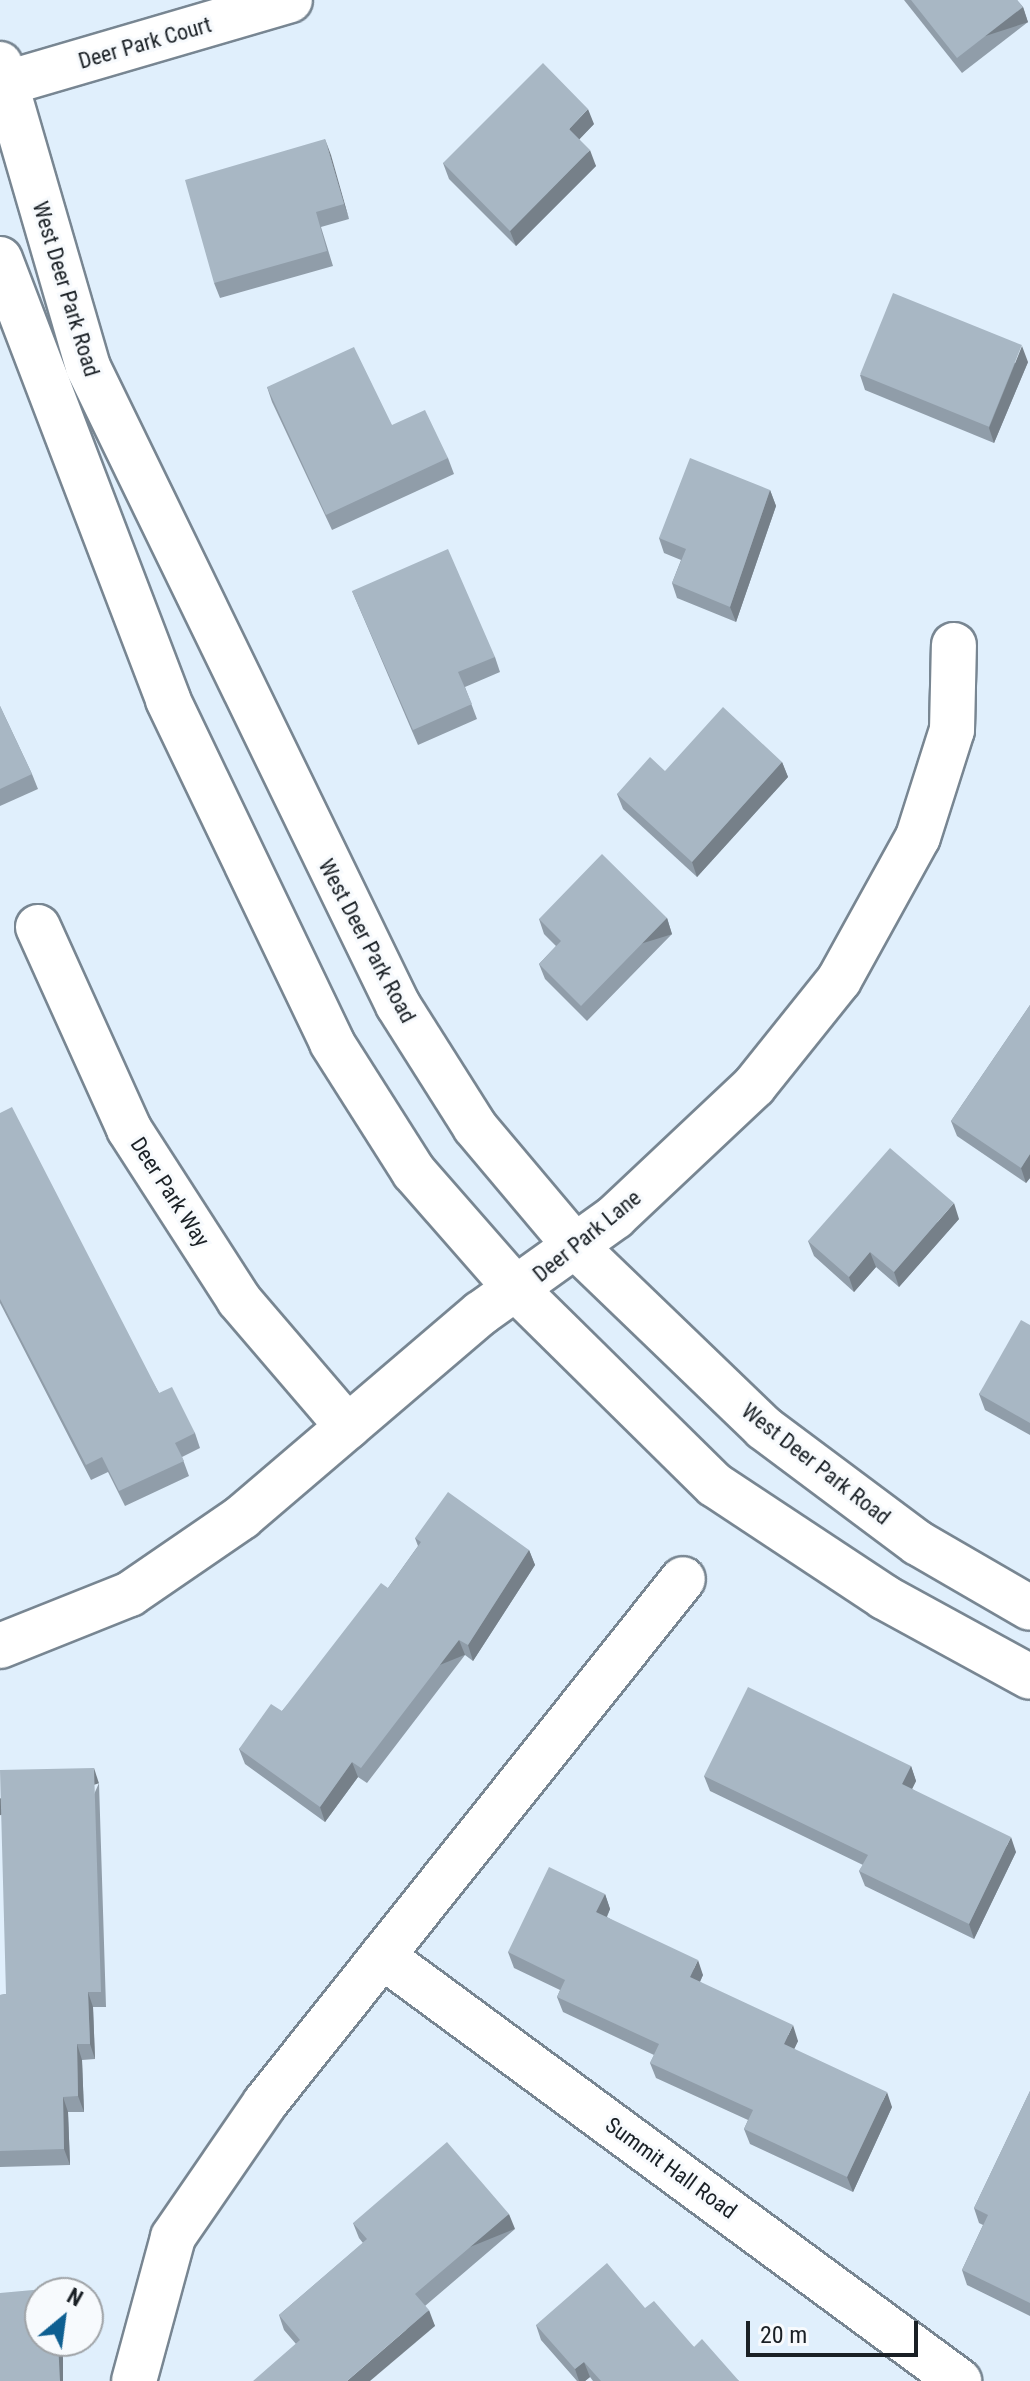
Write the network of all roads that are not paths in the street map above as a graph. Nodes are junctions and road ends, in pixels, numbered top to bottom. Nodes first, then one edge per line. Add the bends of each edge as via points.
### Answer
1 (290, 0) edge
2 (2, 78) edge
3 (0, 259) edge
4 (954, 645) dead end
5 (38, 927) dead end
6 (576, 1247) junction
7 (518, 1291) junction
8 (348, 1427) junction
9 (683, 1579) dead end
10 (1030, 1608) edge
11 (0, 1646) edge
12 (1030, 1677) edge
13 (382, 1956) junction
14 (134, 2381) edge
15 (959, 2381) edge

1 - 2 street, Deer Park Court
2 - 6 street, West Deer Park Road via 88,367 231,673 398,1005 475,1127
3 - 7 street via 168,700 332,1043 414,1172
4 - 6 street, Deer Park Lane via 952,730 918,837 839,980 754,1086
5 - 8 street, Deer Park Way via 129,1129 239,1300
6 - 7 street, Deer Park Lane
6 - 10 street, West Deer Park Road via 764,1428 918,1543
7 - 8 street, Deer Park Lane via 481,1313
7 - 12 street via 715,1485 884,1597
8 - 11 street, Deer Park Lane via 242,1517 130,1594
9 - 13 street
13 - 14 street via 265,2103 173,2237
13 - 15 street, Summit Hall Road

